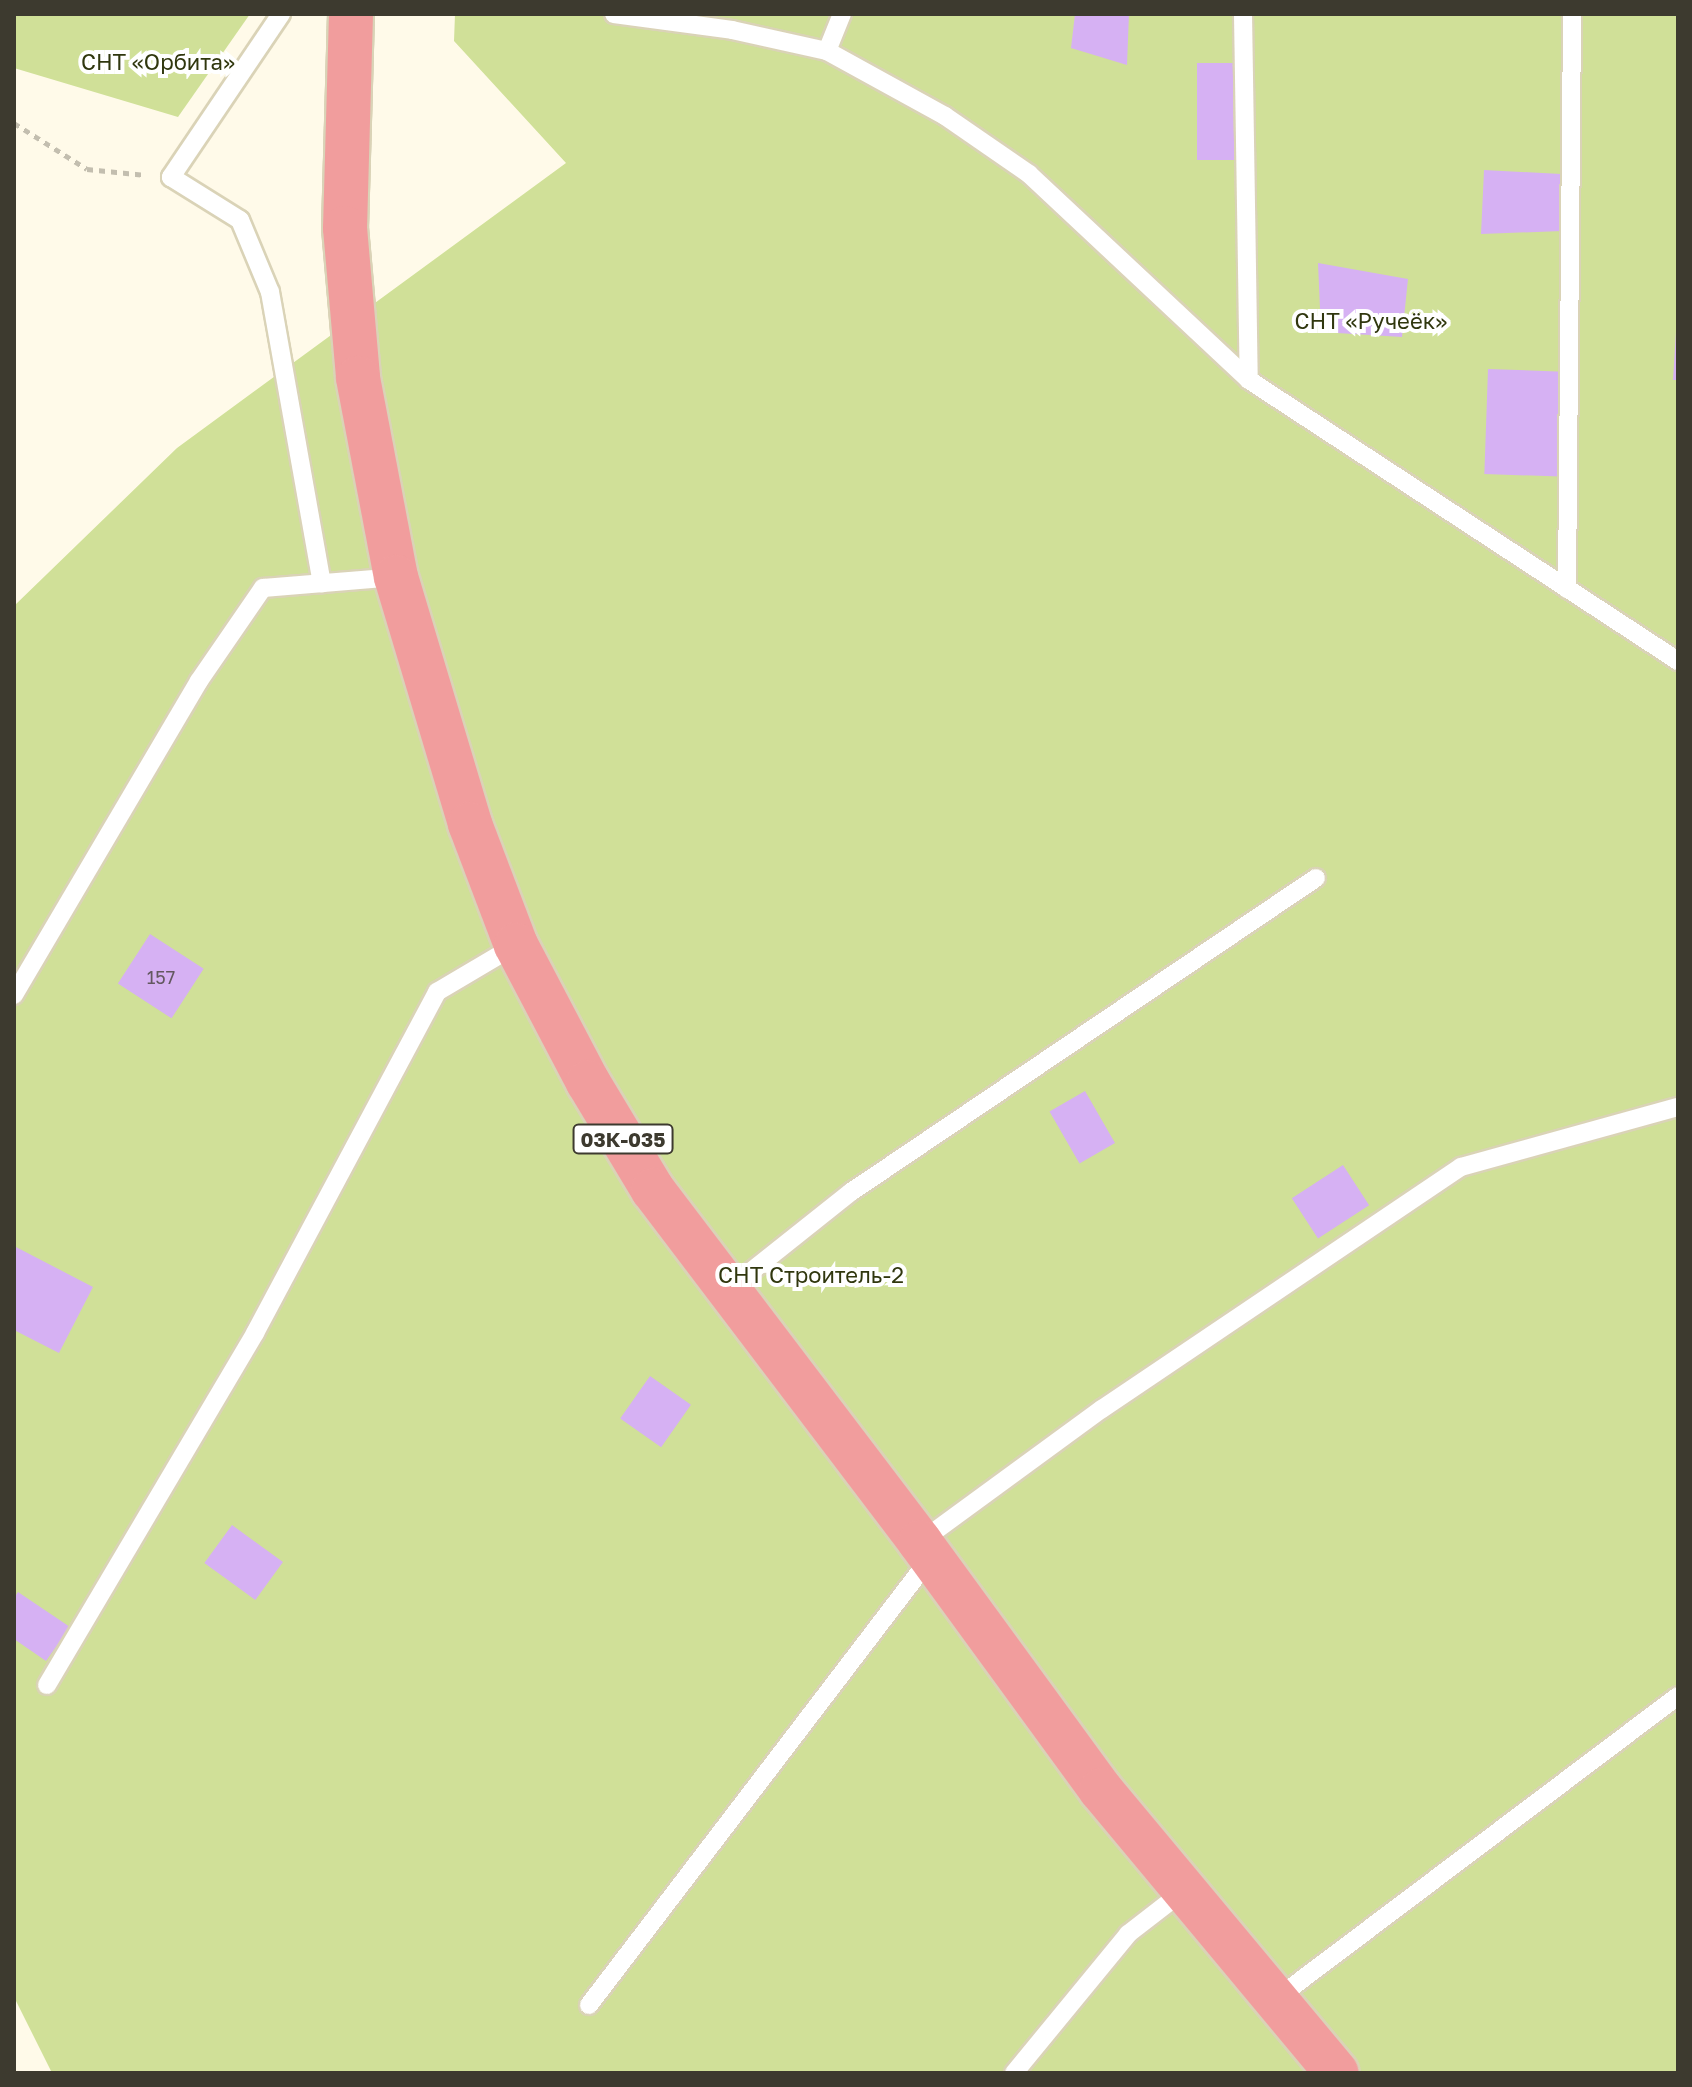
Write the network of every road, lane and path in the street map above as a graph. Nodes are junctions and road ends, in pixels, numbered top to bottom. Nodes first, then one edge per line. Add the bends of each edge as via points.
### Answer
1 (281, 14) edge
2 (351, 14) edge
3 (614, 14) edge
4 (842, 14) edge
5 (1243, 14) edge
6 (1572, 14) edge
7 (827, 51) junction
8 (14, 123) edge
9 (171, 177) junction
10 (1249, 380) junction
11 (396, 577) junction
12 (322, 583) junction
13 (1567, 589) junction
14 (1678, 661) edge
15 (1316, 878) dead end
16 (516, 945) junction
17 (14, 995) edge
18 (1678, 1107) edge
19 (728, 1290) junction
20 (926, 1550) junction
21 (47, 1685) dead end
22 (1678, 1696) edge
23 (1185, 1890) junction
24 (1276, 1999) junction
25 (589, 2005) dead end
26 (1014, 2073) edge
27 (1337, 2073) edge

1 - 9 lane
2 - 11 main road, 03К-035 via 345,228 358,378
3 - 7 lane via 732,30
4 - 7 lane
5 - 10 lane
6 - 13 lane
7 - 10 lane via 945,116 1029,174
8 - 9 path via 87,169
9 - 12 lane via 240,220 270,292
10 - 13 lane
11 - 12 lane
11 - 16 main road, 03К-035 via 470,824
12 - 17 lane via 263,588 199,681
13 - 14 lane
15 - 19 lane via 851,1192
16 - 19 main road, 03К-035 via 588,1082 653,1190
16 - 21 lane via 437,992 255,1333
18 - 20 lane via 1461,1167 1102,1409
19 - 20 main road, 03К-035
20 - 23 main road, 03К-035 via 1101,1790
20 - 25 lane
22 - 24 lane
23 - 24 main road, 03К-035
23 - 26 lane via 1128,1934
24 - 27 main road, 03К-035

